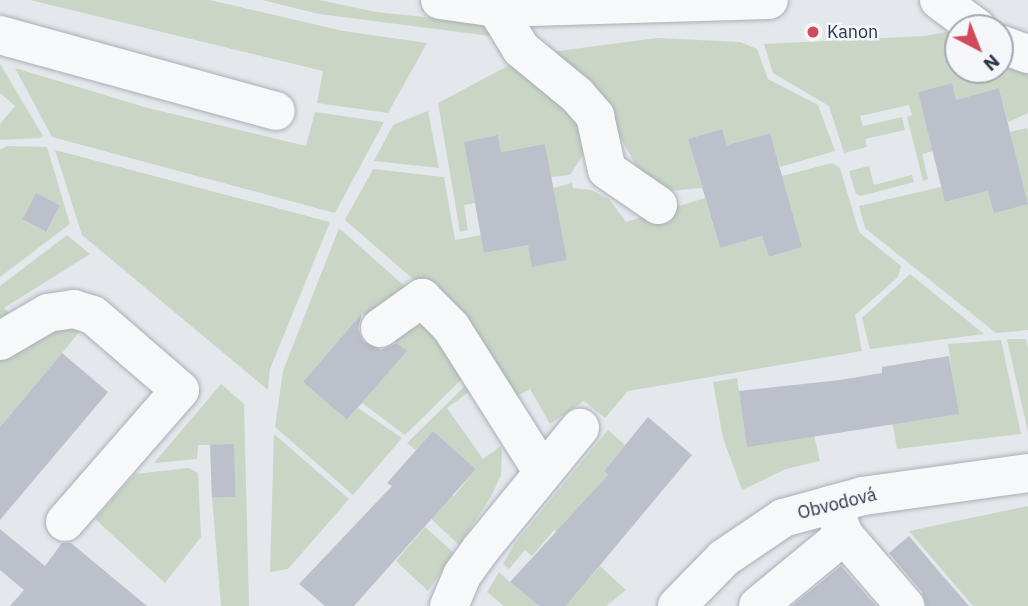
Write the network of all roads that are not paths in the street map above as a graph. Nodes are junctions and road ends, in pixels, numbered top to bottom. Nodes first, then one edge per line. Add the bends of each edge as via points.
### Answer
1 (440, 0) edge
2 (769, 0) edge
3 (939, 0) edge
4 (495, 8) junction
5 (958, 14) edge
6 (0, 35) edge
7 (276, 111) dead end
8 (658, 205) dead end
9 (380, 328) dead end
10 (0, 341) edge
11 (580, 428) dead end
12 (542, 471) junction
13 (1028, 473) edge
14 (838, 520) junction
15 (65, 522) dead end
16 (768, 603) edge
17 (449, 606) edge
18 (677, 606) edge
19 (905, 606) edge

1 - 4 street
2 - 4 street
3 - 5 street
4 - 8 street via 521,49 595,116 607,170
6 - 7 street
9 - 12 street via 422,298 451,327
10 - 15 street via 48,313 74,309 93,315 180,390
11 - 12 street
12 - 17 street via 462,575
13 - 14 street, Obvodová
14 - 16 street
14 - 18 street, Obvodová via 783,517 724,558
14 - 19 street

